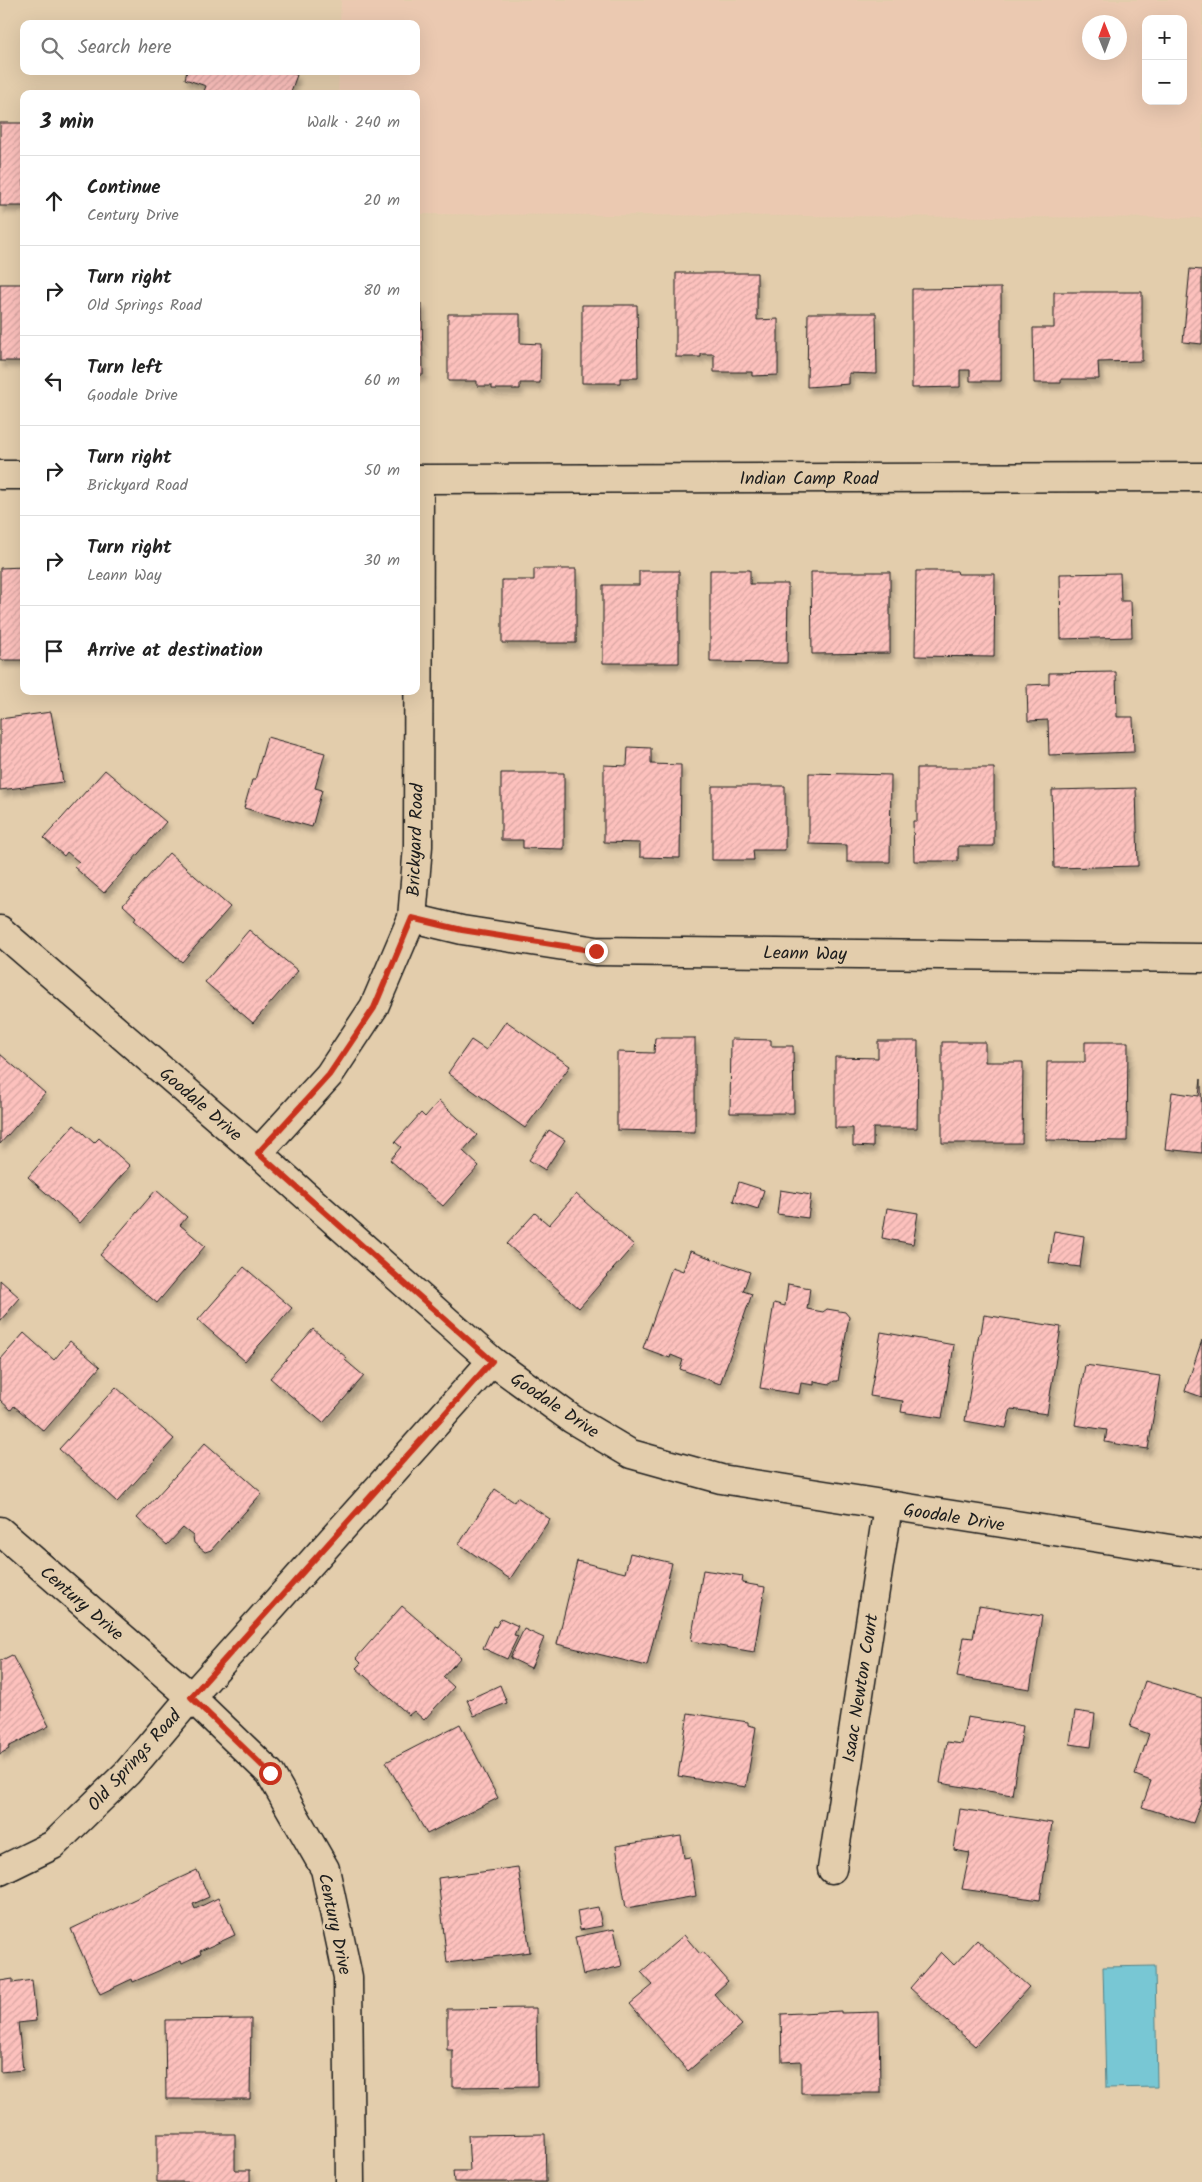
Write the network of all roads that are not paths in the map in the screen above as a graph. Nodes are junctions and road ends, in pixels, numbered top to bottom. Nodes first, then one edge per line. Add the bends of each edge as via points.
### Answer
1 (0, 475) edge
2 (20, 475) edge
3 (1202, 476) edge
4 (420, 479) edge
5 (418, 695) edge
6 (412, 918) junction
7 (0, 930) edge
8 (1202, 958) edge
9 (258, 1153) junction
10 (492, 1361) junction
11 (888, 1506) junction
12 (0, 1531) edge
13 (1202, 1554) edge
14 (191, 1697) junction
15 (832, 1869) dead end
16 (0, 1871) edge
17 (350, 2182) edge

1 - 2 street
3 - 4 street, Indian Camp Road
5 - 6 street, Brickyard Road via 418,846
6 - 8 street, Leann Way via 462,930 596,951
6 - 9 street, Brickyard Road via 374,1008 329,1075
7 - 9 street, Goodale Drive
9 - 10 street, Goodale Drive
10 - 11 street, Goodale Drive via 572,1420 631,1454 721,1479
10 - 14 street, Old Springs Road
11 - 13 street, Goodale Drive
11 - 15 street, Isaac Newton Court
12 - 14 street, Century Drive
14 - 16 street, Old Springs Road via 127,1774 53,1845
14 - 17 street, Century Drive via 270,1773 325,1870 348,1977

